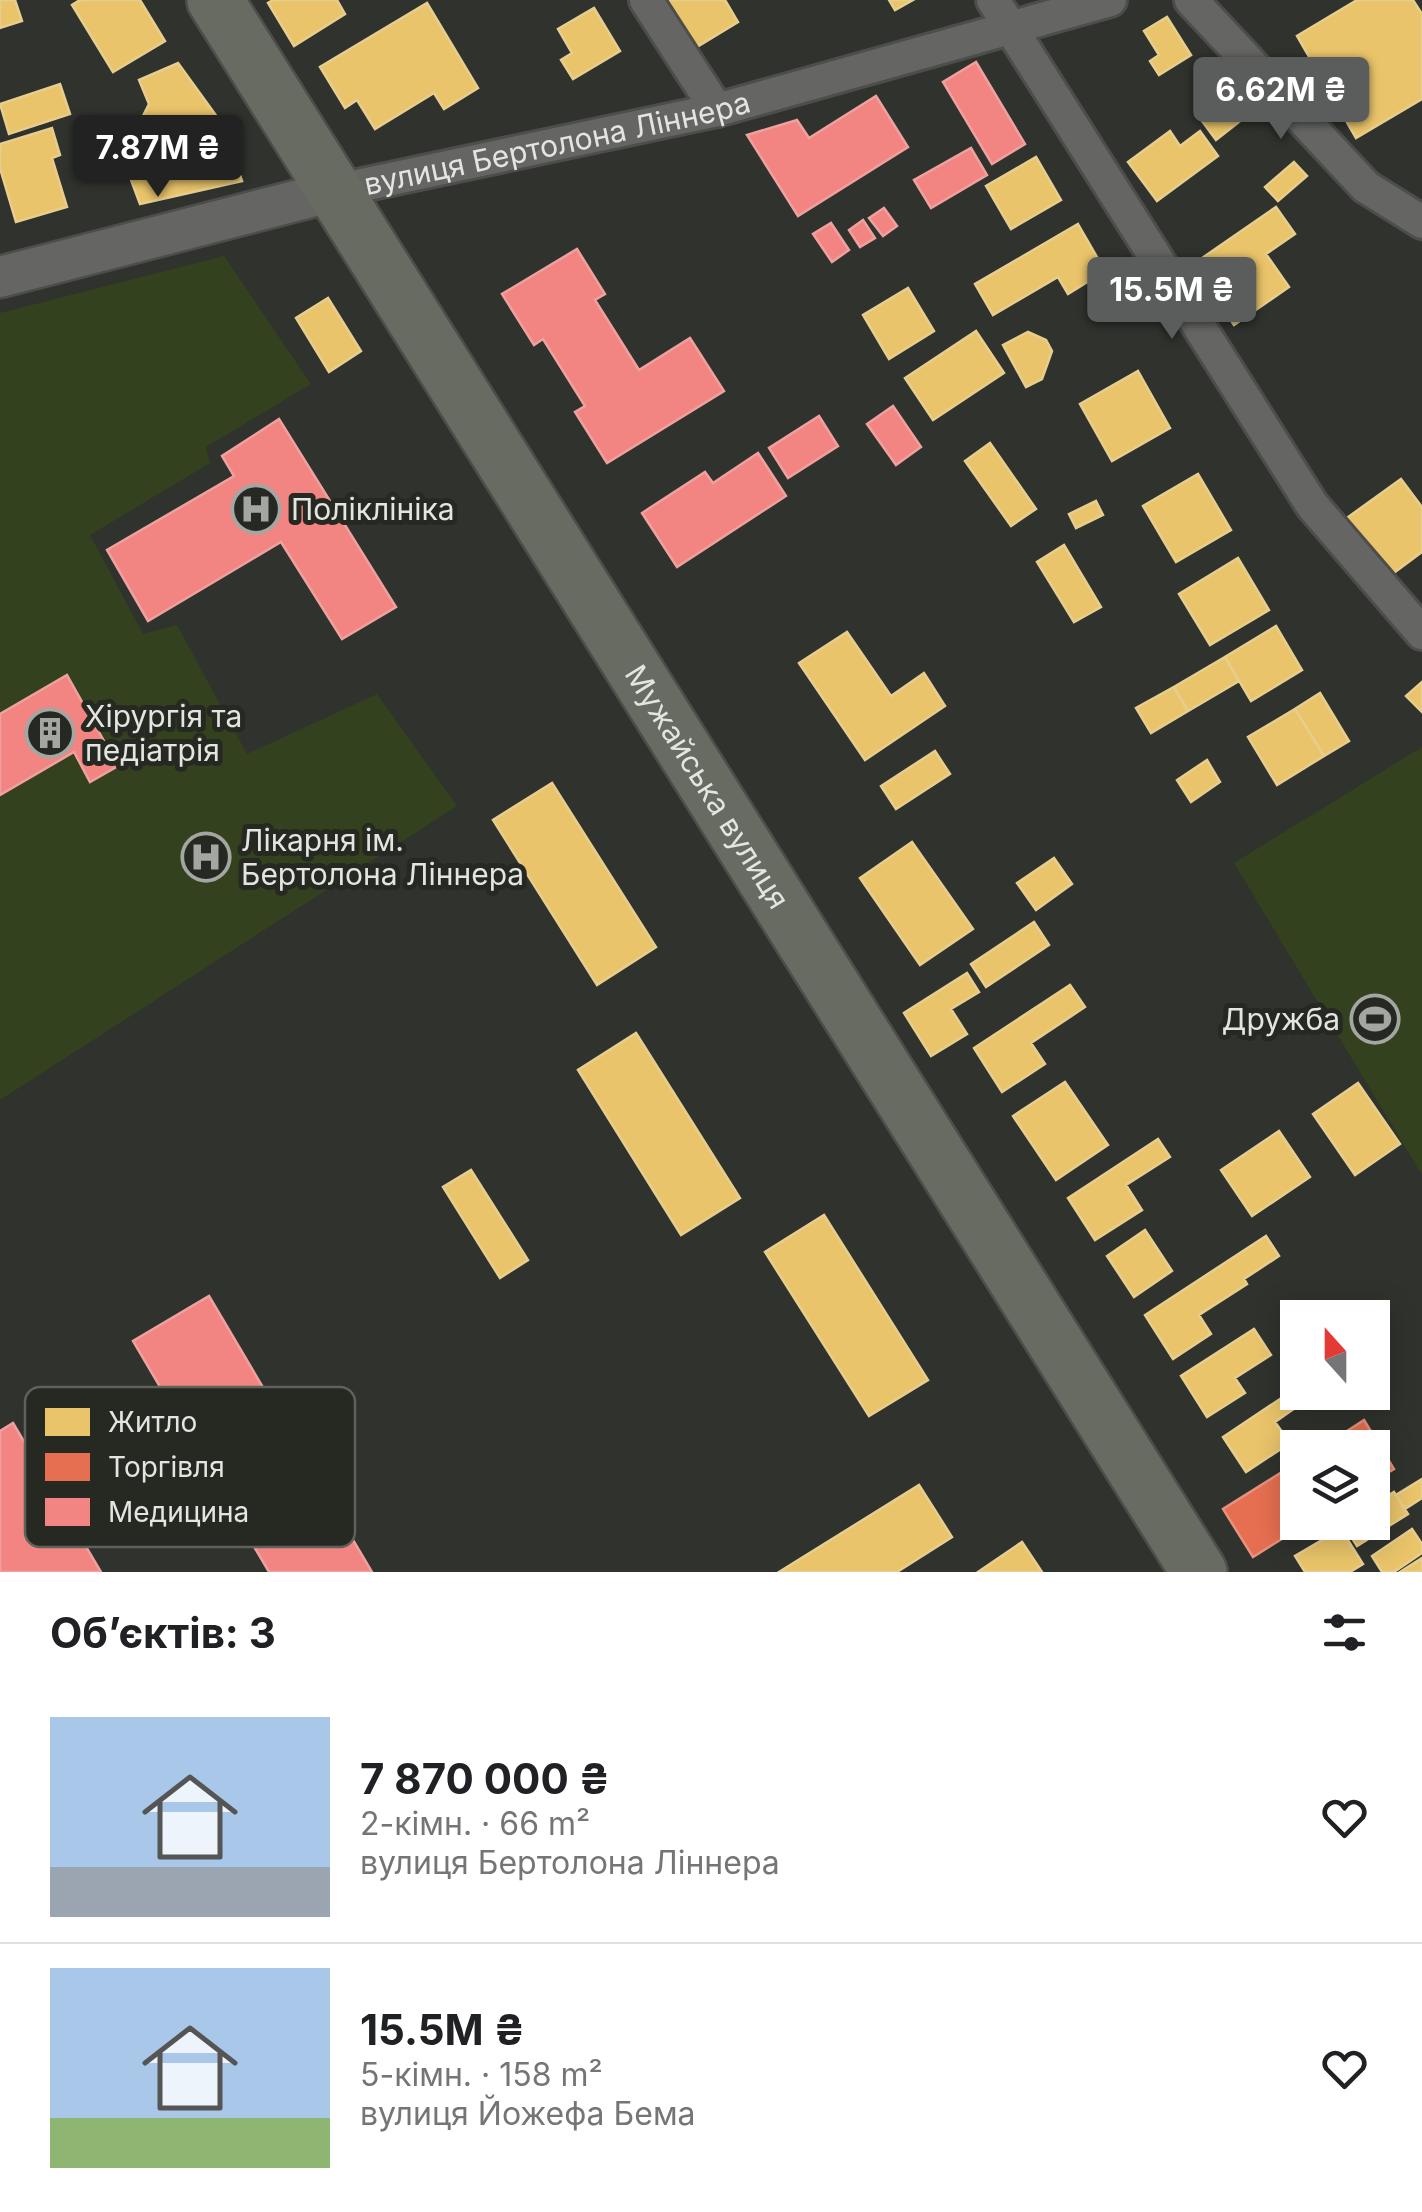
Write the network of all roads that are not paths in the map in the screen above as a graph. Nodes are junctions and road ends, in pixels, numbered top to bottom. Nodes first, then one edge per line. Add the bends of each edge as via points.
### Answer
1 (215, 0) edge
2 (646, 0) edge
3 (1110, 0) edge
4 (1191, 0) edge
5 (1001, 13) edge
6 (716, 110) junction
7 (334, 191) junction
8 (1422, 222) edge
9 (0, 277) edge
10 (1422, 633) edge
11 (1199, 1572) edge

1 - 7 highway, Мужайська вулиця
2 - 6 street
3 - 5 street, вулиця Бертолона Ліннера
4 - 8 street via 1366,188
5 - 6 street, вулиця Бертолона Ліннера
5 - 10 street via 1312,505
6 - 7 street, вулиця Бертолона Ліннера
7 - 9 street, вулиця Бертолона Ліннера
7 - 11 highway, Мужайська вулиця

